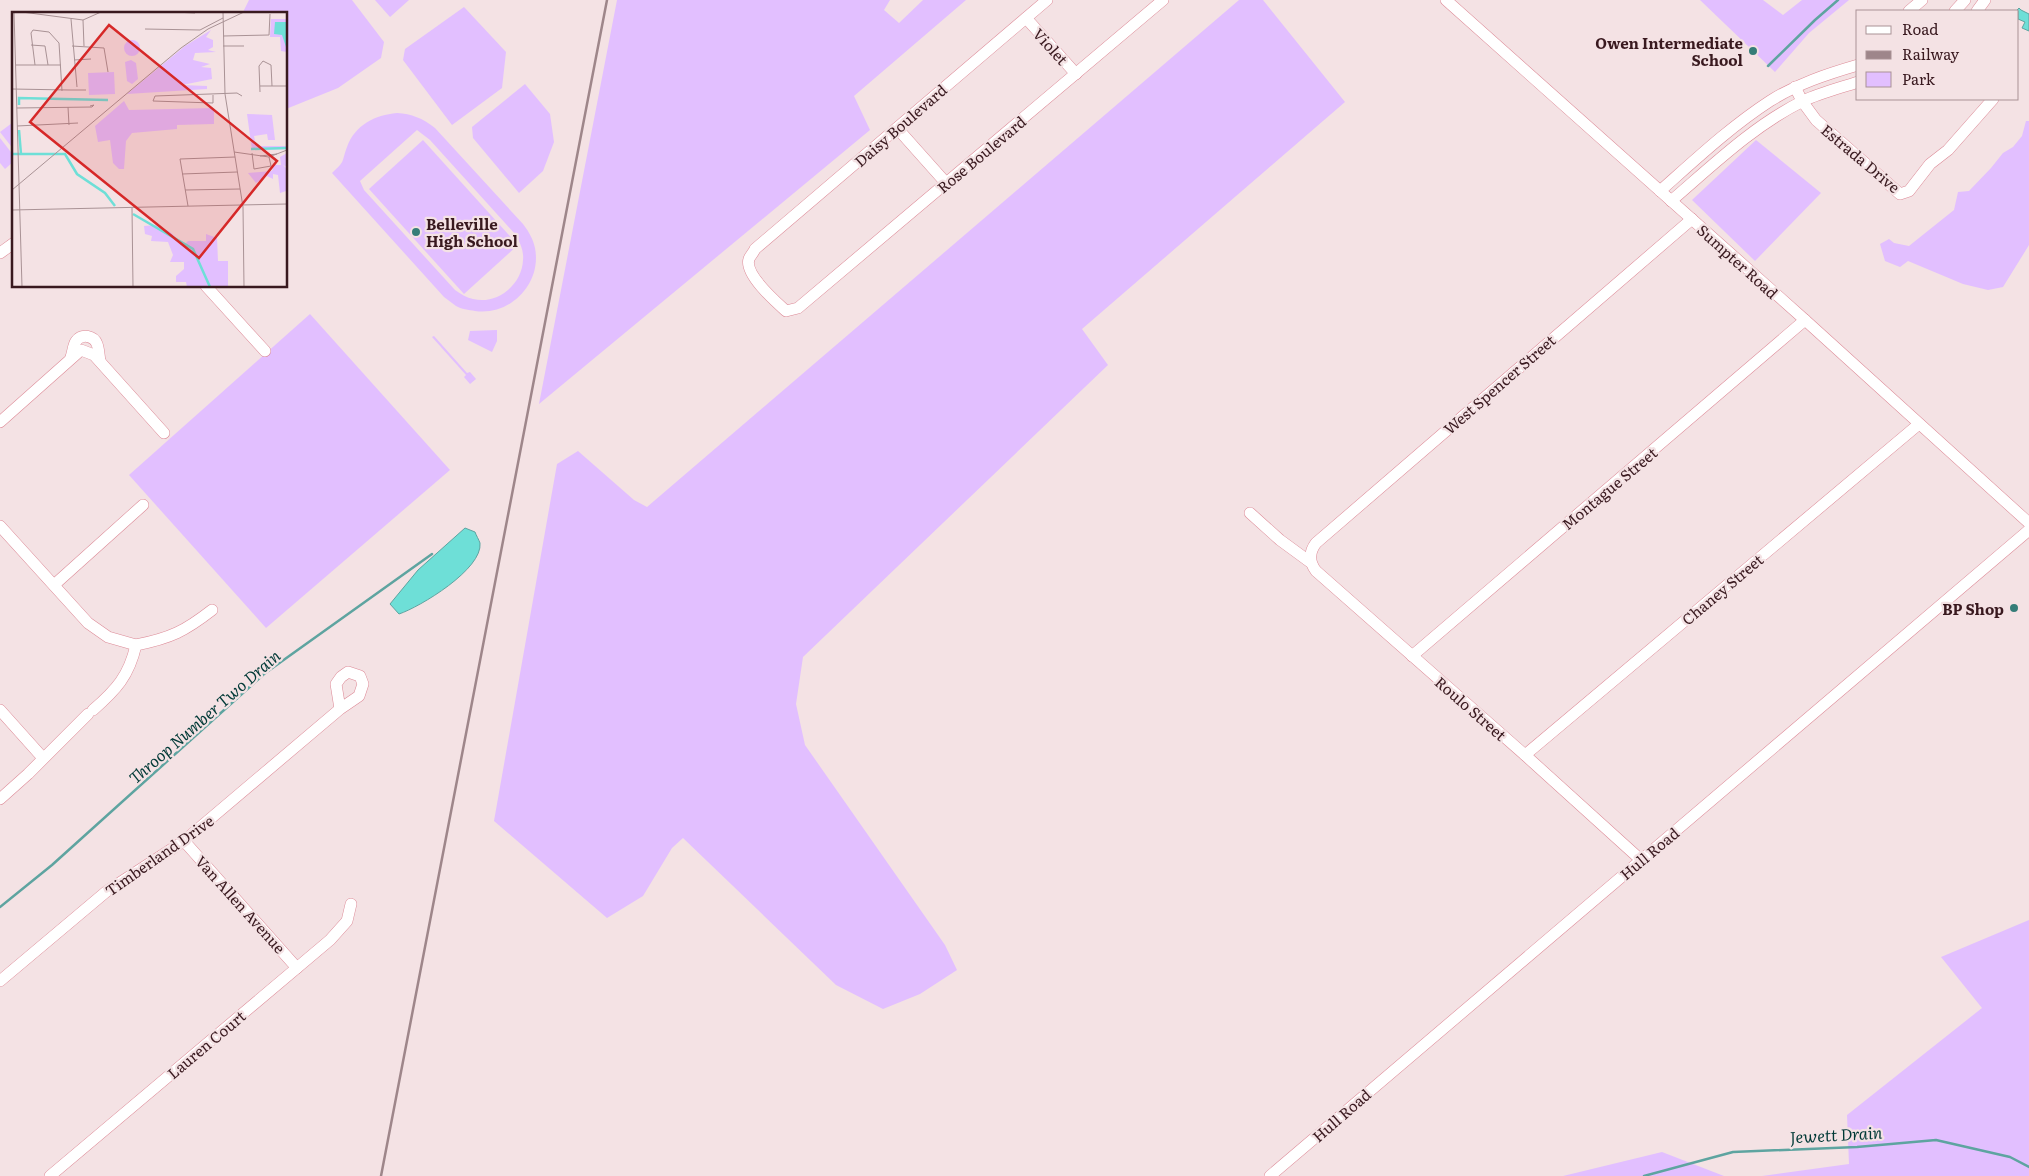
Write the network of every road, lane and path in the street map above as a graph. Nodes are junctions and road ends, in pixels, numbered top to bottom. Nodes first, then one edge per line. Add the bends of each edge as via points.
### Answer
1 (1047, 0) edge
2 (1163, 0) edge
3 (1446, 0) edge
4 (1922, 0) edge
5 (1965, 0) edge
6 (1986, 0) edge
7 (1910, 10) edge
8 (1956, 10) edge
9 (1978, 10) edge
10 (1026, 18) junction
11 (1856, 65) edge
12 (1076, 74) junction
13 (1856, 83) edge
14 (1795, 87) junction
15 (1992, 100) edge
16 (1802, 101) junction
17 (897, 128) junction
18 (946, 183) junction
19 (1660, 191) junction
20 (1671, 201) junction
21 (1692, 219) junction
22 (12, 244) edge
23 (0, 253) edge
24 (208, 288) edge
25 (798, 308) joint
26 (1805, 320) junction
27 (265, 351) dead end
28 (0, 422) edge
29 (1919, 424) junction
30 (164, 432) dead end
31 (143, 505) dead end
32 (1250, 513) dead end
33 (2029, 523) edge
34 (0, 526) edge
35 (2029, 530) edge
36 (1311, 557) junction
37 (54, 585) junction
38 (212, 610) dead end
39 (136, 645) junction
40 (1412, 656) junction
41 (340, 709) dead end
42 (0, 710) edge
43 (1525, 755) junction
44 (43, 758) junction
45 (0, 798) edge
46 (184, 841) junction
47 (1641, 860) junction
48 (350, 904) dead end
49 (297, 968) junction
50 (0, 981) edge
51 (50, 1176) edge
52 (1270, 1176) edge

1 - 10 street, Daisy Boulevard
2 - 12 street, Rose Boulevard
3 - 19 street, Sumpter Road
4 - 7 street
5 - 8 street
6 - 9 street
10 - 12 street, Violet
10 - 17 street, Daisy Boulevard
11 - 14 street
12 - 18 street, Rose Boulevard
13 - 16 street
14 - 16 street, Estrada Drive
14 - 19 street via 1744,120
15 - 16 street, Estrada Drive via 1904,194 1891,187 1828,131
16 - 20 street via 1749,135
17 - 18 street
17 - 25 street, Daisy Boulevard via 748,260 748,268 772,299 786,311
18 - 25 street, Rose Boulevard
19 - 20 street, Sumpter Road
20 - 21 street, Sumpter Road
21 - 26 street, Sumpter Road
21 - 36 street, West Spencer Street via 1354,509 1316,543
22 - 23 street
24 - 27 street
26 - 29 street, Sumpter Road
26 - 40 street, Montague Street
28 - 30 street via 81,350 91,352
29 - 33 street, Sumpter Road
29 - 43 street, Chaney Street
31 - 37 street
32 - 36 street, Roulo Street via 1280,540
34 - 37 street
35 - 47 street, Hull Road
36 - 40 street, Roulo Street via 1316,572
37 - 39 street via 99,632
38 - 39 street via 180,633
39 - 44 street via 127,672 111,694
40 - 43 street, Roulo Street
41 - 46 street, Timberland Drive
42 - 44 street
43 - 47 street, Roulo Street
44 - 45 street
46 - 49 street, Van Allen Avenue
46 - 50 street, Timberland Drive via 107,891
47 - 52 street, Hull Road
48 - 49 street, Lauren Court via 347,921
49 - 51 street, Lauren Court

